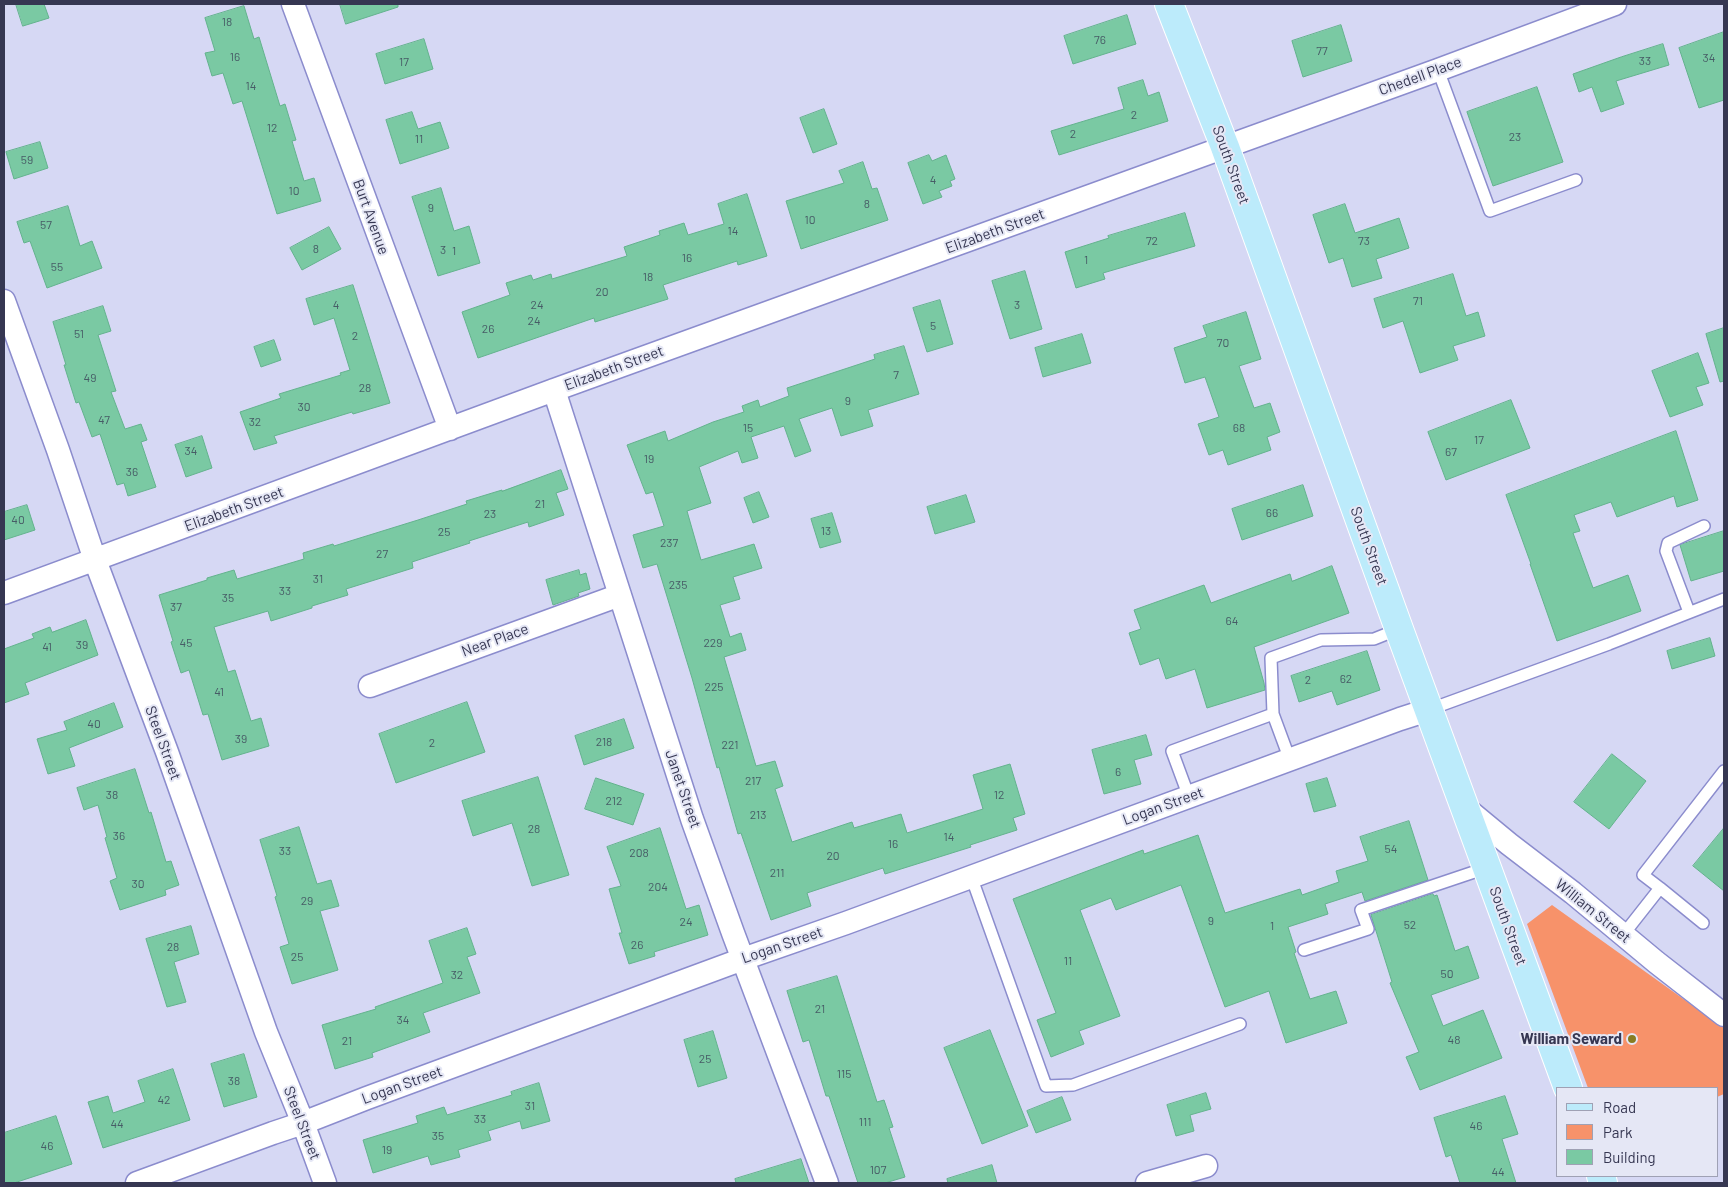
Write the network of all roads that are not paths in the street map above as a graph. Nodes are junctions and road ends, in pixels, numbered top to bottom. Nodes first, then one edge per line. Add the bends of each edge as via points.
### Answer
1 (293, 4) edge
2 (1169, 4) edge
3 (1614, 4) edge
4 (1438, 70) junction
5 (1225, 147) junction
6 (1576, 180) dead end
7 (4, 302) edge
8 (554, 390) junction
9 (450, 429) junction
10 (1704, 526) dead end
11 (95, 560) junction
12 (4, 593) edge
13 (620, 595) junction
14 (1724, 599) edge
15 (1690, 612) junction
16 (1399, 629) junction
17 (370, 686) dead end
18 (1428, 710) junction
19 (1273, 714) junction
20 (1290, 760) junction
21 (1724, 771) edge
22 (1189, 796) junction
23 (1463, 806) junction
24 (1486, 868) junction
25 (971, 876) junction
26 (1660, 888) junction
27 (1703, 923) dead end
28 (1623, 935) junction
29 (1304, 950) dead end
30 (743, 959) junction
31 (1724, 1015) edge
32 (1240, 1024) dead end
33 (1568, 1087) edge
34 (303, 1123) junction
35 (1206, 1166) dead end
36 (138, 1183) edge
37 (325, 1183) edge
38 (827, 1183) edge
39 (1147, 1183) edge

1 - 9 street, Burt Avenue
2 - 5 main road, South Street
3 - 4 street, Chedell Place
4 - 5 street, Chedell Place
4 - 6 lane via 1490,212
5 - 8 street, Elizabeth Street
5 - 16 main road, South Street
7 - 11 street, Steel Street
8 - 9 street, Elizabeth Street
8 - 13 street, Janet Street
9 - 11 street, Elizabeth Street
10 - 15 lane via 1668,543 1666,551
11 - 12 street, Elizabeth Street
11 - 34 street, Steel Street via 266,1032
13 - 17 street, Near Place
13 - 30 street, Janet Street via 692,819
14 - 15 lane
15 - 18 lane
16 - 18 main road, South Street
16 - 19 lane via 1374,639 1321,640 1271,658
18 - 20 street, Logan Street
18 - 23 main road, South Street
19 - 20 lane
19 - 22 lane via 1172,751
20 - 22 street, Logan Street
21 - 26 lane via 1643,875
22 - 25 street, Logan Street
23 - 24 main road, South Street
23 - 28 street, William Street
24 - 29 lane via 1362,910 1368,929
24 - 33 main road, South Street
25 - 30 street, Logan Street
25 - 32 lane via 1046,1086 1073,1085
26 - 27 lane
26 - 28 lane
28 - 31 street, William Street
30 - 34 street, Logan Street
30 - 38 street, Janet Street
34 - 36 street, Logan Street
34 - 37 street, Steel Street
35 - 39 street

